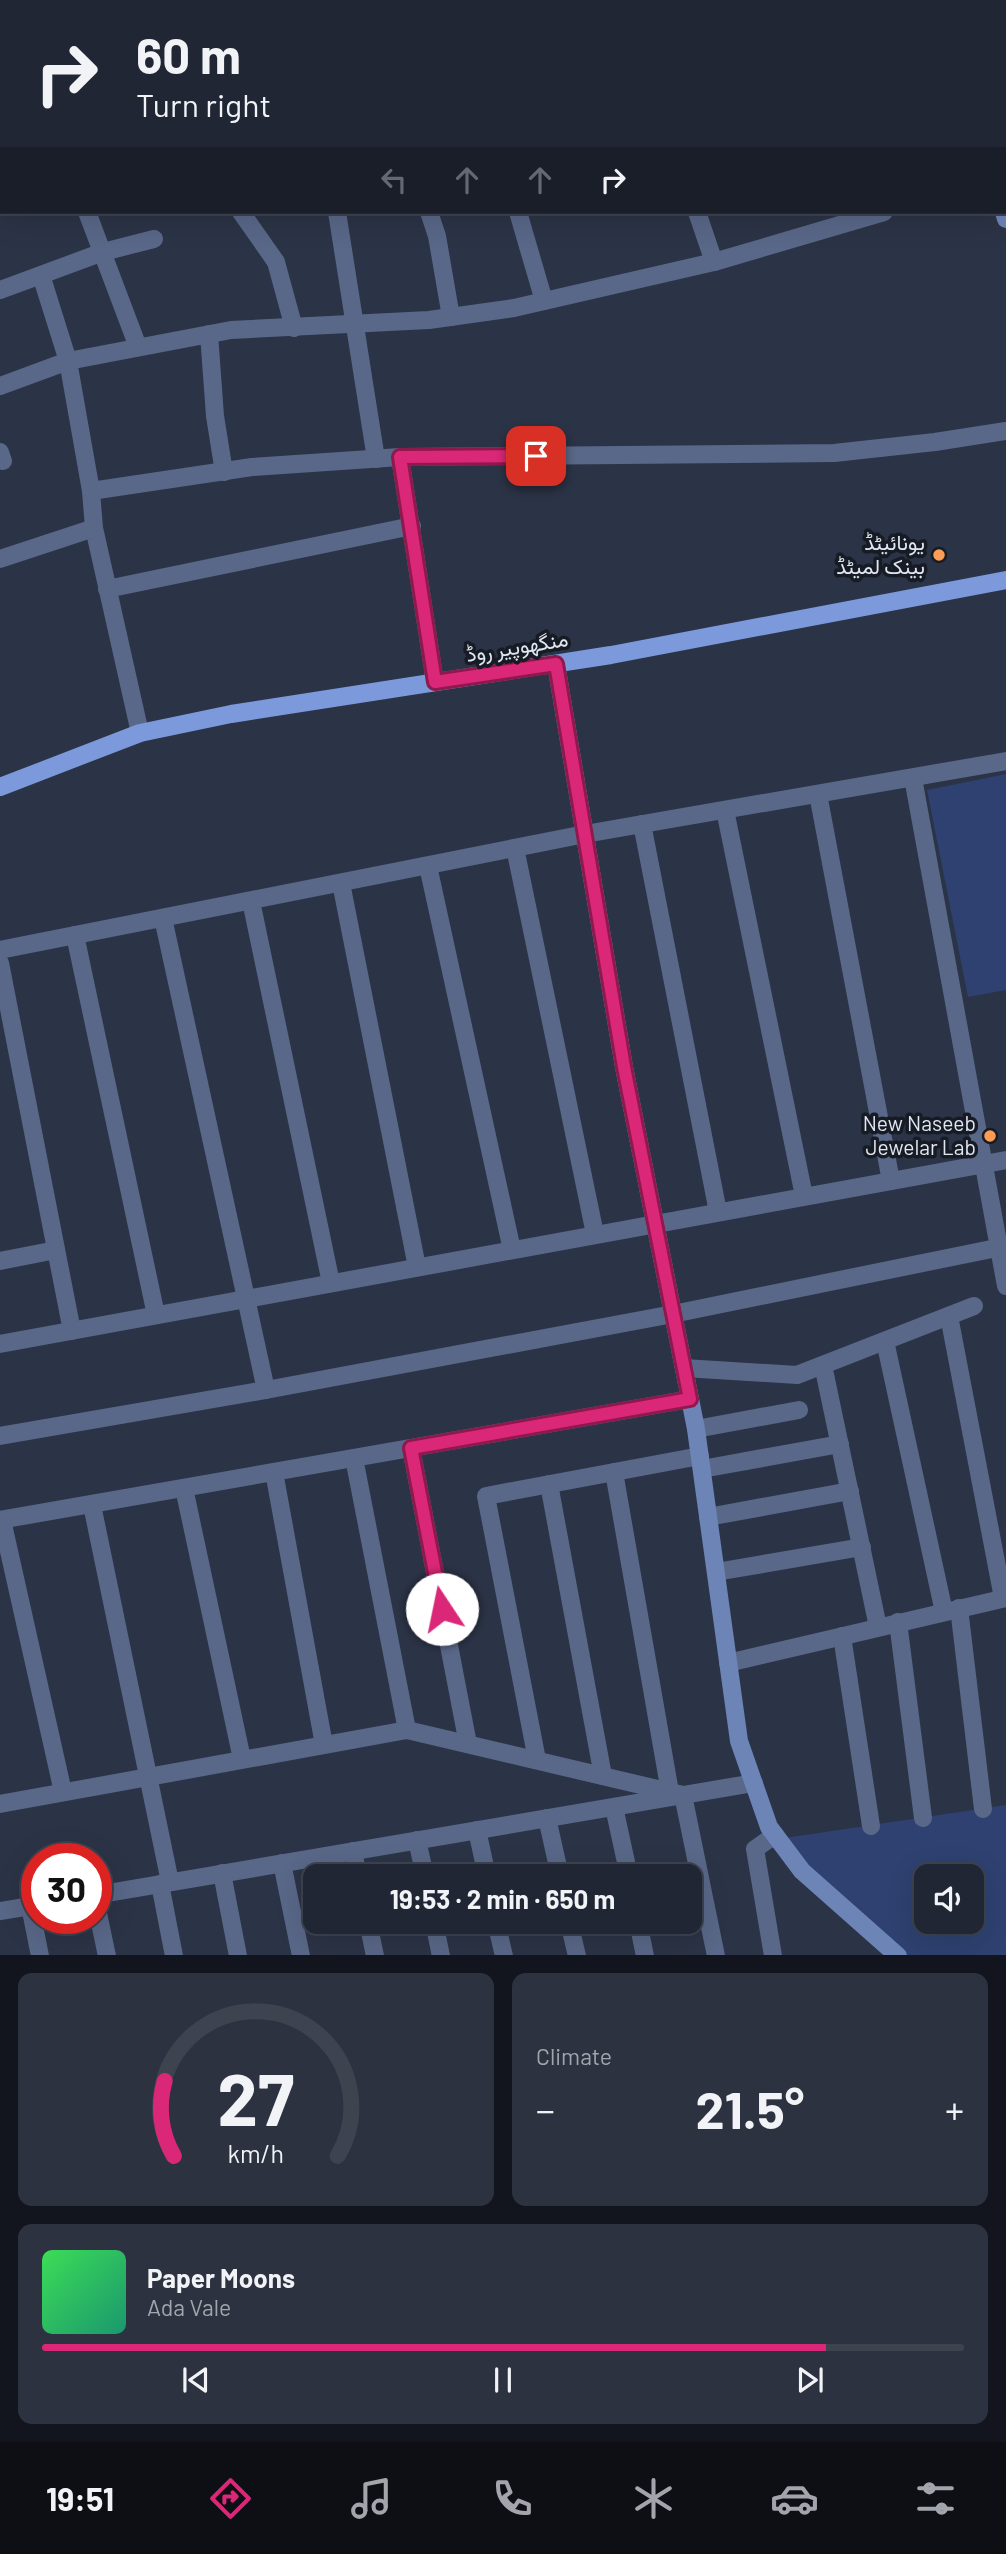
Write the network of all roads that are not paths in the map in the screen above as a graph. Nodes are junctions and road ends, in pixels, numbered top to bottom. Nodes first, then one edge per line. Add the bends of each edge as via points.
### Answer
1 (0, 3) edge
2 (0, 26) edge
3 (88, 214) edge
4 (242, 214) edge
5 (337, 214) edge
6 (430, 214) edge
7 (519, 214) edge
8 (698, 214) edge
9 (877, 214) edge
10 (154, 239) dead end
11 (103, 252) junction
12 (714, 262) junction
13 (41, 275) junction
14 (0, 290) edge
15 (544, 301) junction
16 (451, 317) junction
17 (354, 323) junction
18 (294, 328) junction
19 (209, 334) junction
20 (138, 347) junction
21 (68, 361) junction
22 (0, 386) edge
23 (1006, 431) edge
24 (400, 457) junction
25 (376, 459) junction
26 (224, 472) junction
27 (91, 491) junction
28 (412, 526) junction
29 (94, 528) junction
30 (0, 559) edge
31 (1006, 580) edge
32 (107, 589) junction
33 (556, 664) junction
34 (435, 682) junction
35 (139, 733) junction
36 (1006, 761) edge
37 (913, 778) junction
38 (0, 787) edge
39 (818, 794) junction
40 (725, 810) junction
41 (642, 824) junction
42 (585, 834) junction
43 (515, 848) junction
44 (428, 866) junction
45 (341, 883) junction
46 (251, 901) junction
47 (163, 918) junction
48 (75, 935) junction
49 (0, 950) edge
50 (0, 963) edge
51 (1006, 1160) edge
52 (983, 1164) junction
53 (891, 1181) junction
54 (804, 1196) junction
55 (718, 1212) junction
56 (655, 1223) junction
57 (595, 1234) junction
58 (1002, 1246) edge
59 (56, 1250) junction
60 (512, 1250) junction
61 (0, 1261) edge
62 (417, 1267) junction
63 (331, 1283) junction
64 (1006, 1286) edge
65 (247, 1298) junction
66 (974, 1306) dead end
67 (673, 1314) junction
68 (156, 1315) junction
69 (949, 1316) junction
70 (72, 1331) junction
71 (886, 1341) junction
72 (0, 1344) edge
73 (824, 1365) junction
74 (684, 1368) junction
75 (267, 1390) junction
76 (690, 1399) junction
77 (799, 1410) dead end
78 (696, 1429) junction
79 (0, 1436) edge
80 (840, 1444) junction
81 (411, 1448) junction
82 (354, 1458) junction
83 (701, 1462) junction
84 (274, 1472) junction
85 (614, 1472) junction
86 (549, 1484) junction
87 (184, 1488) junction
88 (850, 1492) junction
89 (92, 1505) junction
90 (708, 1517) junction
91 (1, 1520) edge
92 (862, 1547) junction
93 (716, 1572) junction
94 (1005, 1598) edge
95 (951, 1610) junction
96 (898, 1622) junction
97 (878, 1627) junction
98 (842, 1636) junction
99 (728, 1664) junction
100 (407, 1730) junction
101 (468, 1744) junction
102 (324, 1745) junction
103 (242, 1759) junction
104 (537, 1760) junction
105 (603, 1776) junction
106 (149, 1777) junction
107 (754, 1783) junction
108 (63, 1792) junction
109 (676, 1793) junction
110 (0, 1804) edge
111 (614, 1807) junction
112 (984, 1809) dead end
113 (547, 1818) junction
114 (923, 1818) dead end
115 (871, 1826) dead end
116 (477, 1830) junction
117 (775, 1835) junction
118 (417, 1840) junction
119 (353, 1851) junction
120 (282, 1863) junction
121 (356, 1864) edge
122 (422, 1864) edge
123 (484, 1864) edge
124 (557, 1864) edge
125 (626, 1864) edge
126 (222, 1873) junction
127 (165, 1883) junction
128 (112, 1892) edge
129 (21, 1907) edge
130 (0, 1911) edge
131 (37, 1934) edge
132 (103, 1934) edge
133 (371, 1934) edge
134 (437, 1934) edge
135 (499, 1934) edge
136 (572, 1934) edge
137 (641, 1934) edge
138 (40, 1955) edge
139 (107, 1955) edge
140 (174, 1955) edge
141 (239, 1955) edge
142 (301, 1955) edge
143 (375, 1955) edge
144 (441, 1955) edge
145 (504, 1955) edge
146 (577, 1955) edge
147 (645, 1955) edge
148 (716, 1955) edge
149 (773, 1955) edge
150 (898, 1955) edge

1 - 2 street
3 - 11 street
4 - 18 street via 276,262
5 - 17 street
6 - 16 street via 438,236
7 - 15 street
8 - 12 street
9 - 12 street
10 - 11 street
11 - 13 street
11 - 20 street
12 - 15 street
13 - 14 street
13 - 21 street
15 - 16 street
16 - 17 street
17 - 18 street
17 - 25 street
18 - 19 street
19 - 20 street
19 - 26 street
20 - 21 street
21 - 22 street
21 - 27 street
23 - 24 street via 834,453
24 - 25 street
24 - 28 street
25 - 26 street
26 - 27 street
27 - 29 street
28 - 32 street
28 - 34 street
29 - 30 street
29 - 32 street
31 - 33 main road, منگھوپیر روڈ
32 - 35 street
33 - 34 main road, منگھوپیر روڈ
33 - 42 street
34 - 35 main road, منگھوپیر روڈ
35 - 38 main road, منگھوپیر روڈ
36 - 37 street
37 - 39 street
37 - 52 street
39 - 40 street
39 - 53 street
40 - 41 street
40 - 54 street
41 - 42 street
41 - 55 street
42 - 43 street
42 - 56 street
43 - 44 street
43 - 57 street
44 - 45 street
44 - 60 street
45 - 46 street
45 - 62 street
46 - 47 street
46 - 63 street
47 - 48 street
47 - 65 street
48 - 49 street
48 - 68 street
50 - 59 street
51 - 52 street
52 - 53 street
52 - 58 street
53 - 54 street
54 - 55 street
55 - 56 street
56 - 57 street
56 - 67 street
57 - 60 street
58 - 64 street
58 - 67 street
59 - 61 street
59 - 70 street
60 - 62 street
62 - 63 street
63 - 65 street
65 - 68 street
65 - 75 street
66 - 69 street
67 - 74 street
67 - 75 street
68 - 70 street
69 - 71 street
69 - 94 street
70 - 72 street
71 - 73 street
71 - 95 street
73 - 74 street via 797,1375
73 - 80 street
74 - 76 street
75 - 79 street
76 - 78 street
76 - 81 street
77 - 78 street
78 - 83 street
80 - 83 street
80 - 88 street
81 - 82 street
81 - 101 street
82 - 84 street
82 - 100 street
83 - 85 street
83 - 90 street
84 - 87 street
84 - 102 street
85 - 86 street
85 - 109 street
86 - 104 street via 486,1496
86 - 105 street
87 - 89 street
87 - 103 street
88 - 90 street
88 - 92 street
89 - 91 street
89 - 106 street
90 - 93 street
91 - 108 street
92 - 93 street
92 - 97 street
93 - 99 street
94 - 95 street
95 - 96 street
95 - 112 street
96 - 97 street
96 - 114 street
97 - 98 street
98 - 99 street
98 - 115 street
99 - 107 street via 739,1741
100 - 101 street
100 - 102 street
101 - 104 street
102 - 103 street
103 - 106 street
104 - 105 street
105 - 109 street
106 - 108 street
106 - 127 street
107 - 109 street
107 - 117 street
108 - 110 street
109 - 111 street
109 - 148 street
111 - 113 street
111 - 125 street
113 - 116 street
113 - 124 street
116 - 118 street
116 - 123 street
117 - 149 street via 755,1849
117 - 150 street via 802,1871
118 - 119 street
118 - 122 street
119 - 120 street
119 - 121 street
120 - 126 street
120 - 142 street
126 - 127 street
126 - 141 street
127 - 128 street
127 - 140 street
129 - 130 street
131 - 138 street
132 - 139 street
133 - 143 street
134 - 144 street
135 - 145 street
136 - 146 street
137 - 147 street

